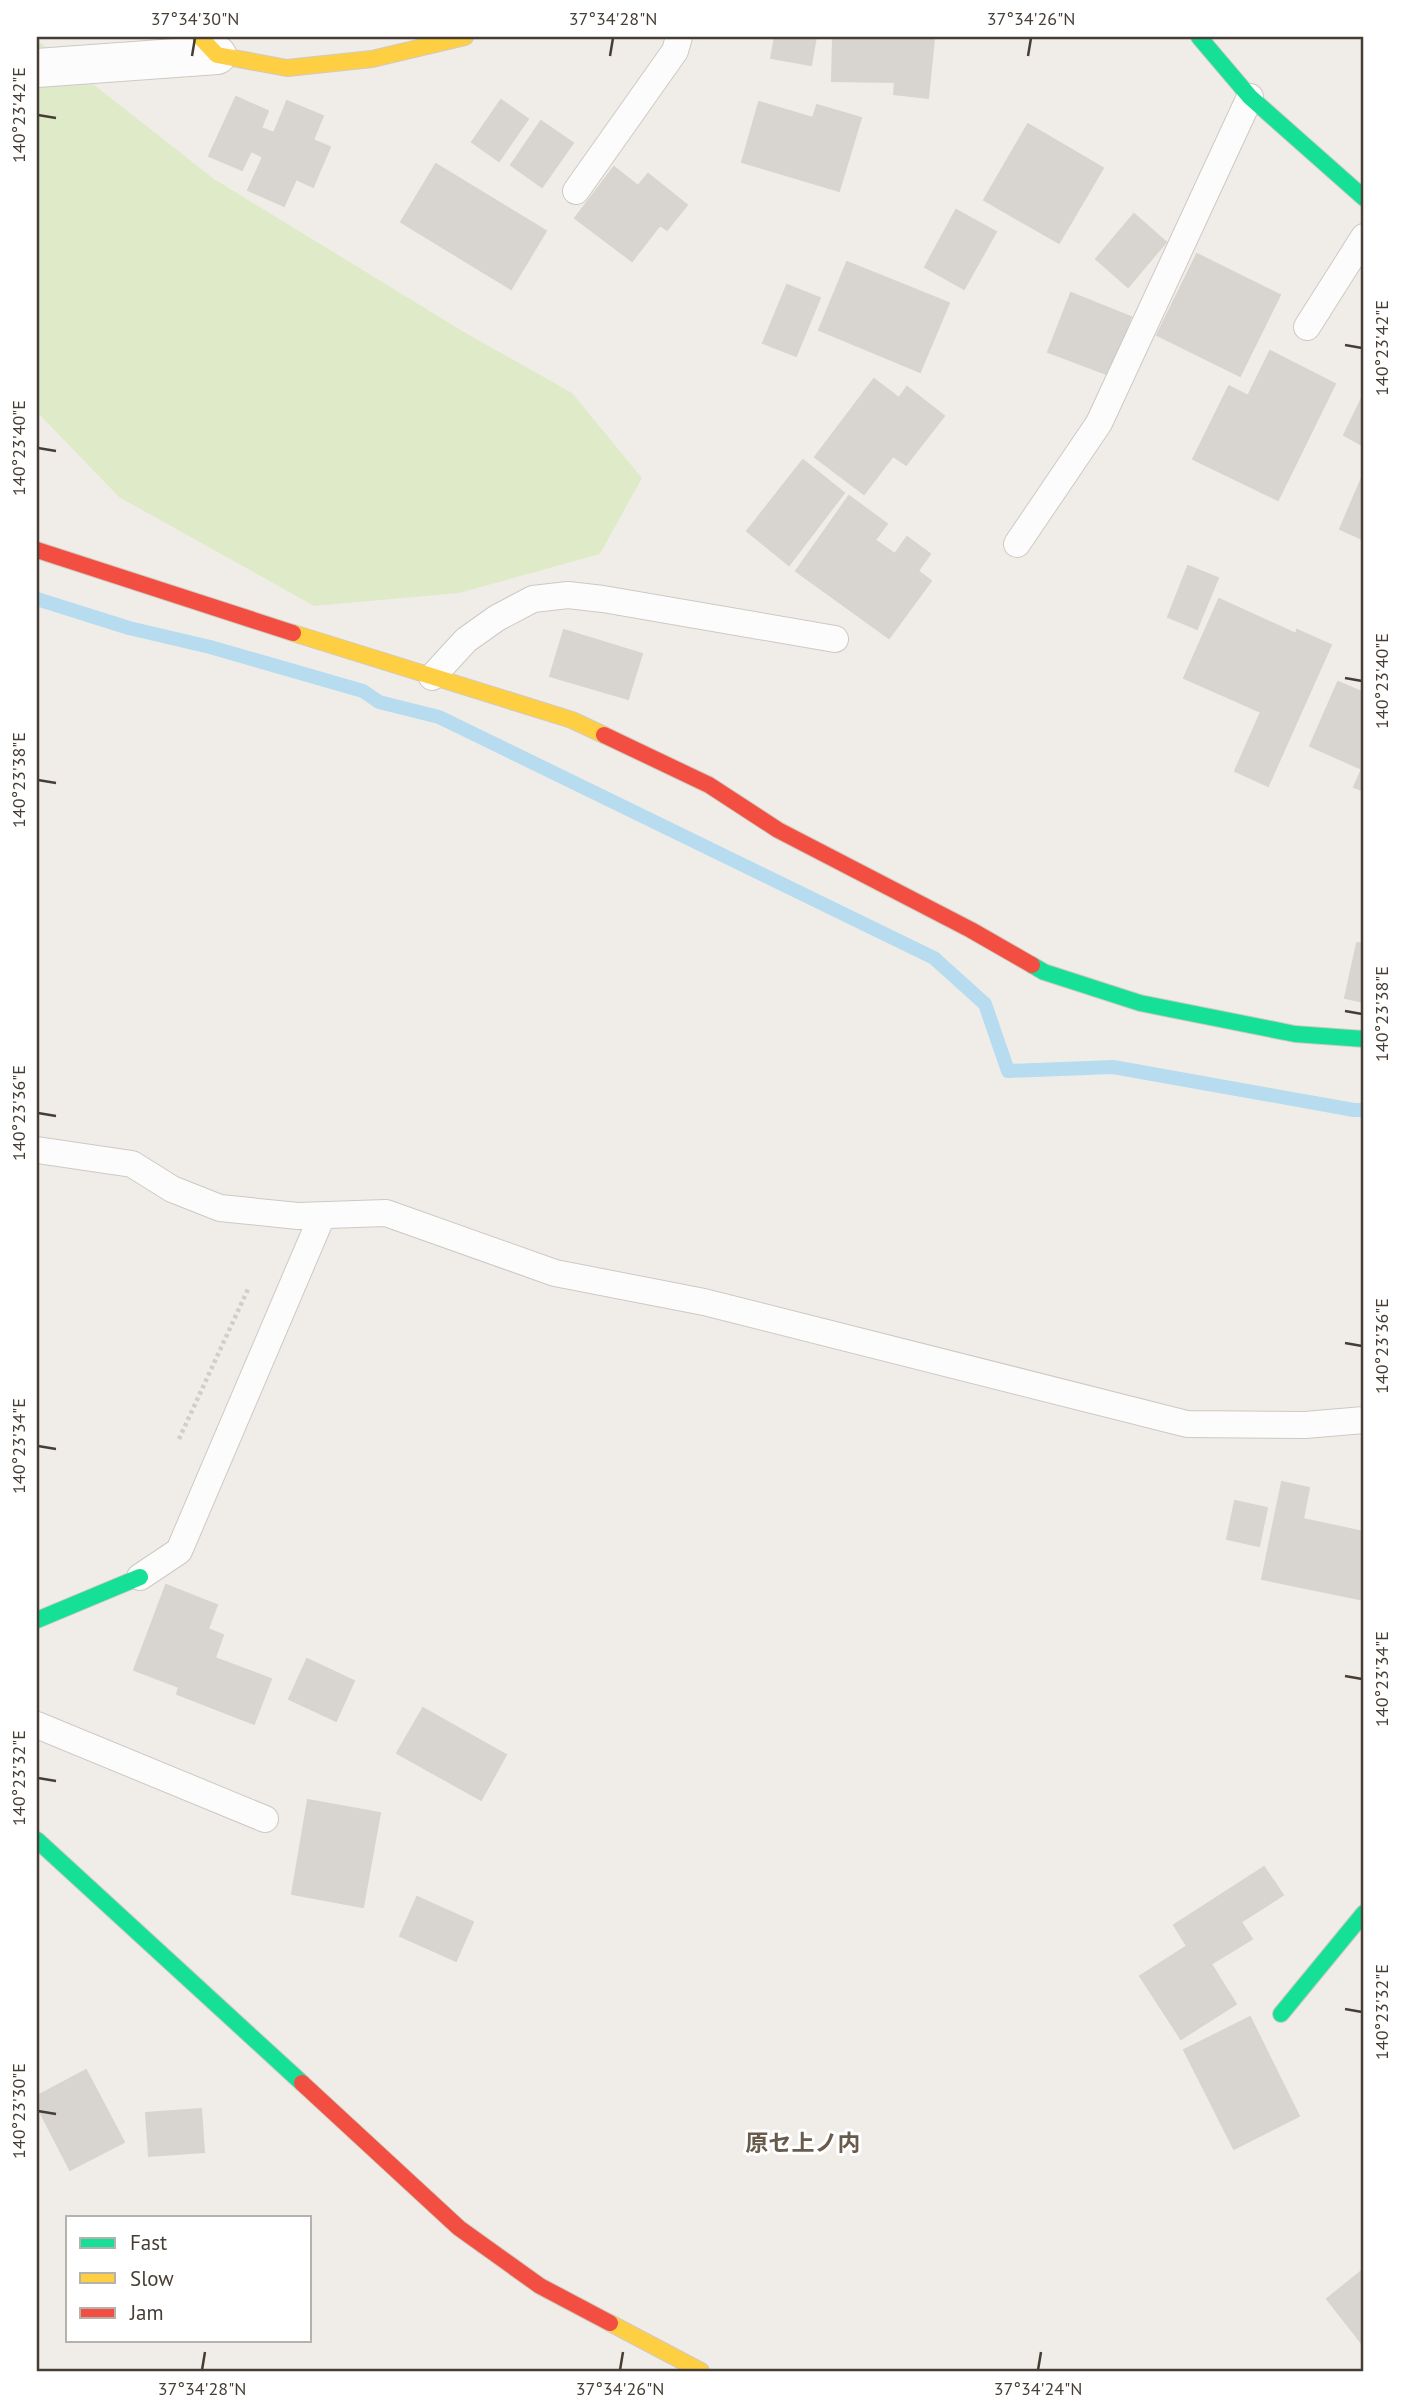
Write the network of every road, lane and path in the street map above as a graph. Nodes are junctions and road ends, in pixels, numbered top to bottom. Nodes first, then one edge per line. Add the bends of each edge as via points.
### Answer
1 (465, 37) edge
2 (679, 37) edge
3 (1199, 37) edge
4 (209, 46) edge
5 (37, 68) edge
6 (1250, 97) junction
7 (576, 191) dead end
8 (1364, 198) edge
9 (1364, 237) edge
10 (1307, 327) dead end
11 (1017, 544) dead end
12 (37, 550) edge
13 (835, 639) dead end
14 (432, 677) junction
15 (1364, 1039) edge
16 (37, 1150) edge
17 (322, 1216) junction
18 (254, 1275) dead end
19 (1364, 1420) edge
20 (179, 1438) dead end
21 (140, 1577) joint
22 (37, 1620) edge
23 (37, 1725) edge
24 (265, 1819) dead end
25 (38, 1842) edge
26 (1364, 1913) edge
27 (1281, 2014) dead end
28 (658, 2360) edge
29 (701, 2371) edge

1 - 4 street via 372,59 287,68
2 - 7 lane via 675,51
3 - 6 street
4 - 5 street
6 - 8 street
6 - 11 lane via 1099,423
9 - 10 lane
12 - 14 street
13 - 14 lane via 603,599 533,598 466,640
14 - 15 street via 572,720 709,785 778,830 1044,972 1140,1003 1294,1034
16 - 17 lane via 132,1164 172,1189 220,1208
17 - 19 lane via 386,1213 555,1273 704,1302 1187,1424 1305,1425
17 - 21 lane via 179,1550
18 - 20 path
21 - 22 street
23 - 24 lane
25 - 28 street via 459,2228 540,2286
26 - 27 street
28 - 29 street

